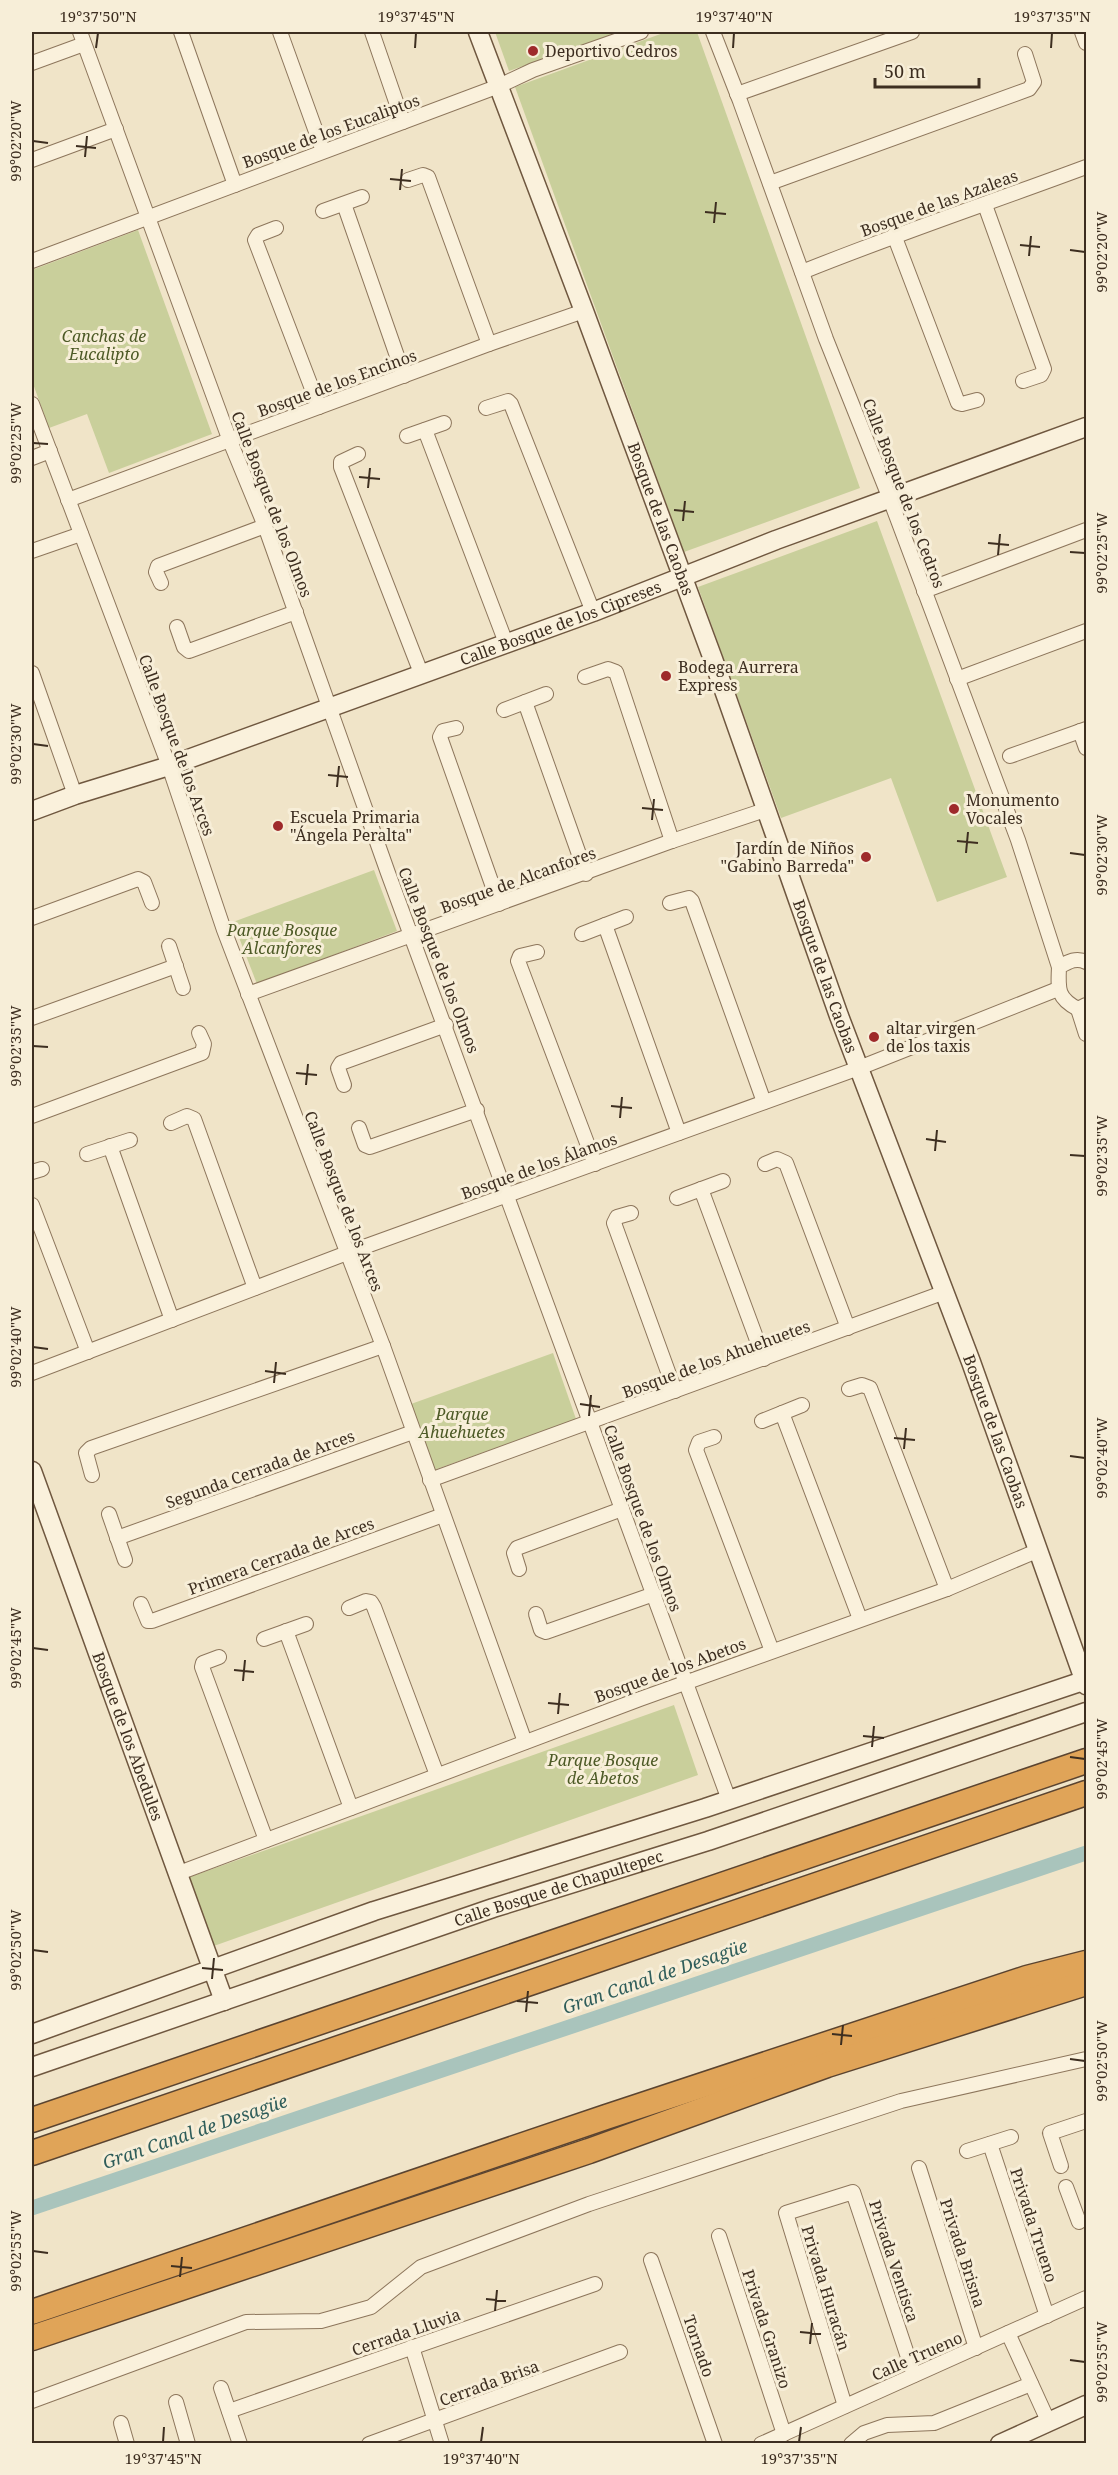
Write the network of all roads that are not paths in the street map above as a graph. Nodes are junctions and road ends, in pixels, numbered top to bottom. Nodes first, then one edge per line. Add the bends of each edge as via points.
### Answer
1 (181, 32) edge
2 (280, 32) edge
3 (372, 32) edge
4 (477, 32) edge
5 (641, 32) edge
6 (713, 32) edge
7 (912, 32) edge
8 (1082, 32) edge
9 (82, 38) edge
10 (1086, 43) edge
11 (1024, 54) dead end
12 (32, 63) edge
13 (499, 86) junction
14 (737, 94) junction
15 (403, 122) junction
16 (116, 129) junction
17 (323, 151) junction
18 (32, 160) edge
19 (1086, 167) edge
20 (408, 180) dead end
21 (770, 183) junction
22 (235, 184) junction
23 (362, 197) dead end
24 (344, 204) junction
25 (985, 205) junction
26 (323, 211) dead end
27 (148, 218) junction
28 (276, 228) dead end
29 (894, 235) junction
30 (32, 261) edge
31 (802, 272) junction
32 (584, 311) junction
33 (489, 344) junction
34 (404, 376) junction
35 (1023, 381) dead end
36 (977, 400) dead end
37 (32, 404) edge
38 (319, 407) junction
39 (486, 408) dead end
40 (444, 423) dead end
41 (1086, 427) edge
42 (425, 430) junction
43 (407, 436) dead end
44 (230, 441) junction
45 (50, 451) junction
46 (358, 454) dead end
47 (32, 458) edge
48 (890, 499) junction
49 (68, 500) junction
50 (265, 526) junction
51 (1086, 530) edge
52 (81, 534) junction
53 (32, 551) edge
54 (681, 576) junction
55 (161, 583) dead end
56 (924, 591) junction
57 (296, 612) junction
58 (593, 612) junction
59 (177, 627) dead end
60 (1086, 631) edge
61 (506, 643) junction
62 (421, 673) junction
63 (32, 674) edge
64 (585, 677) dead end
65 (957, 679) junction
66 (546, 694) dead end
67 (525, 702) junction
68 (329, 707) junction
69 (504, 710) dead end
70 (456, 728) dead end
71 (1083, 730) edge
72 (1086, 748) edge
73 (1010, 756) dead end
74 (169, 766) junction
75 (75, 795) junction
76 (765, 810) junction
77 (32, 811) edge
78 (672, 841) junction
79 (586, 873) junction
80 (152, 903) dead end
81 (670, 903) dead end
82 (499, 904) junction
83 (626, 917) dead end
84 (32, 918) edge
85 (605, 925) junction
86 (582, 934) dead end
87 (412, 935) junction
88 (169, 946) dead end
89 (537, 952) dead end
90 (1086, 962) edge
91 (176, 966) junction
92 (1059, 968) junction
93 (183, 988) dead end
94 (1058, 989) junction
95 (248, 994) junction
96 (1082, 1007) edge
97 (32, 1018) edge
98 (446, 1025) junction
99 (199, 1033) dead end
100 (1086, 1034) edge
101 (859, 1068) junction
102 (344, 1085) dead end
103 (762, 1097) junction
104 (477, 1110) junction
105 (32, 1116) edge
106 (171, 1123) dead end
107 (359, 1128) dead end
108 (679, 1133) junction
109 (130, 1140) dead end
110 (110, 1146) junction
111 (87, 1154) dead end
112 (595, 1164) junction
113 (765, 1164) dead end
114 (723, 1181) dead end
115 (701, 1189) junction
116 (508, 1195) junction
117 (677, 1198) dead end
118 (32, 1205) edge
119 (631, 1213) dead end
120 (347, 1253) junction
121 (255, 1288) junction
122 (945, 1292) junction
123 (172, 1320) junction
124 (848, 1328) junction
125 (383, 1346) junction
126 (88, 1352) junction
127 (764, 1359) junction
128 (32, 1373) edge
129 (849, 1389) dead end
130 (675, 1391) junction
131 (802, 1405) dead end
132 (782, 1413) junction
133 (762, 1421) dead end
134 (591, 1422) junction
135 (413, 1432) junction
136 (714, 1437) dead end
137 (32, 1471) edge
138 (92, 1475) dead end
139 (430, 1480) junction
140 (622, 1509) junction
141 (109, 1514) dead end
142 (443, 1515) junction
143 (117, 1538) junction
144 (1039, 1550) junction
145 (125, 1560) dead end
146 (519, 1569) dead end
147 (947, 1589) junction
148 (654, 1594) junction
149 (141, 1604) dead end
150 (349, 1608) dead end
151 (536, 1614) dead end
152 (860, 1619) junction
153 (306, 1624) dead end
154 (286, 1631) junction
155 (264, 1639) dead end
156 (772, 1651) junction
157 (219, 1657) dead end
158 (686, 1682) junction
159 (1086, 1682) edge
160 (1086, 1712) edge
161 (525, 1742) junction
162 (1086, 1761) edge
163 (437, 1775) junction
164 (1086, 1793) edge
165 (729, 1800) junction
166 (351, 1808) junction
167 (266, 1840) junction
168 (179, 1873) junction
169 (1086, 1963) edge
170 (214, 1970) junction
171 (1086, 1983) edge
172 (224, 2001) junction
173 (32, 2034) edge
174 (1086, 2059) edge
175 (32, 2067) edge
176 (32, 2120) edge
177 (1086, 2121) edge
178 (1011, 2137) dead end
179 (990, 2144) junction
180 (967, 2151) dead end
181 (32, 2153) edge
182 (1061, 2166) dead end
183 (919, 2168) dead end
184 (1066, 2187) dead end
185 (1086, 2198) edge
186 (1072, 2203) junction
187 (786, 2213) joint
188 (1079, 2222) dead end
189 (718, 2235) dead end
190 (651, 2260) dead end
191 (594, 2284) dead end
192 (1086, 2298) edge
193 (32, 2312) edge
194 (1047, 2316) junction
195 (1008, 2333) junction
196 (32, 2338) edge
197 (412, 2348) junction
198 (976, 2348) junction
199 (620, 2352) dead end
200 (914, 2375) junction
201 (1031, 2384) junction
202 (222, 2388) dead end
203 (32, 2401) edge
204 (176, 2402) dead end
205 (1086, 2405) edge
206 (845, 2406) junction
207 (229, 2411) junction
208 (435, 2421) junction
209 (121, 2423) dead end
210 (1049, 2423) junction
211 (784, 2434) junction
212 (127, 2444) edge
213 (188, 2444) edge
214 (240, 2444) edge
215 (369, 2444) edge
216 (442, 2444) edge
217 (715, 2444) edge
218 (761, 2444) edge
219 (851, 2444) edge
220 (1000, 2444) edge

1 - 22 street
2 - 17 street
3 - 15 street
4 - 13 street, Bosque de las Caobas
5 - 13 street, Bosque de los Eucaliptos
6 - 14 street, Calle Bosque de los Cedros
7 - 14 street
8 - 10 street
9 - 12 street
9 - 16 street, Calle Bosque de los Olmos
11 - 21 street via 1034,82 1029,88
13 - 15 street, Bosque de los Eucaliptos
13 - 32 street, Bosque de las Caobas
14 - 21 street, Calle Bosque de los Cedros
15 - 17 street, Bosque de los Eucaliptos
16 - 18 street
16 - 27 street, Calle Bosque de los Olmos
17 - 22 street, Bosque de los Eucaliptos
19 - 25 street, Bosque de las Azaleas
20 - 33 street via 428,177
21 - 31 street, Calle Bosque de los Cedros
22 - 27 street, Bosque de los Eucaliptos
23 - 24 street
24 - 26 street
24 - 34 street
25 - 29 street, Bosque de las Azaleas
25 - 35 street via 1044,369 1041,375
27 - 30 street, Bosque de los Eucaliptos
27 - 44 street, Calle Bosque de los Olmos
28 - 38 street via 255,240
29 - 31 street, Bosque de las Azaleas
29 - 36 street via 958,403
31 - 48 street, Calle Bosque de los Cedros
32 - 33 street, Bosque de los Encinos
32 - 54 street, Bosque de las Caobas
33 - 34 street, Bosque de los Encinos
34 - 38 street, Bosque de los Encinos
37 - 45 street, Calle Bosque de los Arces
38 - 44 street, Bosque de los Encinos
39 - 58 street via 508,401 512,404
40 - 42 street
41 - 48 street, Calle Bosque de los Cipreses
42 - 43 street
42 - 61 street
44 - 49 street, Bosque de los Encinos
44 - 50 street, Calle Bosque de los Olmos
45 - 47 street
45 - 49 street, Calle Bosque de los Arces
46 - 62 street via 341,462 341,467
48 - 54 street, Calle Bosque de los Cipreses
48 - 56 street, Calle Bosque de los Cedros
49 - 52 street, Calle Bosque de los Arces
50 - 55 street via 158,566 156,572
50 - 57 street, Calle Bosque de los Olmos
51 - 56 street
52 - 53 street
52 - 74 street, Calle Bosque de los Arces
54 - 58 street, Calle Bosque de los Cipreses
54 - 76 street, Bosque de las Caobas
56 - 65 street, Calle Bosque de los Cedros
57 - 59 street via 189,651
57 - 68 street, Calle Bosque de los Olmos
58 - 61 street, Calle Bosque de los Cipreses
60 - 65 street
61 - 62 street, Calle Bosque de los Cipreses
62 - 68 street, Calle Bosque de los Cipreses
63 - 75 street
64 - 78 street via 608,669 616,672
65 - 92 street, Calle Bosque de los Cedros via 1018,840
66 - 67 street
67 - 69 street
67 - 79 street
68 - 74 street, Calle Bosque de los Cipreses
68 - 87 street, Calle Bosque de los Olmos
70 - 82 street via 443,731 440,737
71 - 72 street
71 - 73 street
74 - 75 street, Calle Bosque de los Cipreses
74 - 95 street, Calle Bosque de los Arces
75 - 77 street, Calle Bosque de los Cipreses
76 - 78 street, Bosque de Alcanfores
76 - 101 street, Bosque de las Caobas
78 - 79 street, Bosque de Alcanfores
79 - 82 street, Bosque de Alcanfores
80 - 84 street via 144,882 138,879
81 - 103 street via 685,898 692,901
82 - 87 street, Bosque de Alcanfores
83 - 85 street
85 - 86 street
85 - 108 street
87 - 95 street, Bosque de Alcanfores
87 - 98 street, Calle Bosque de los Olmos
88 - 91 street
89 - 112 street via 520,956 518,961
90 - 92 street via 1080,959
91 - 93 street
91 - 97 street
92 - 94 street
94 - 96 street via 1066,1003
94 - 101 street, Bosque de los Álamos
95 - 120 street, Calle Bosque de los Arces
96 - 100 street
98 - 102 street via 341,1063 338,1068
98 - 104 street, Calle Bosque de los Olmos
99 - 105 street via 204,1044 202,1053
101 - 103 street, Bosque de los Álamos
101 - 122 street, Bosque de las Caobas
103 - 108 street, Bosque de los Álamos
104 - 107 street via 370,1147 364,1144
104 - 116 street, Calle Bosque de los Olmos
106 - 121 street via 187,1116 194,1119
108 - 112 street, Bosque de los Álamos
109 - 110 street
110 - 111 street
110 - 123 street
112 - 116 street, Bosque de los Álamos
113 - 124 street via 777,1159 786,1163
114 - 115 street
115 - 117 street
115 - 127 street
116 - 120 street, Bosque de los Álamos
116 - 134 street, Calle Bosque de los Olmos
118 - 126 street
119 - 130 street via 617,1217 614,1223
120 - 121 street, Bosque de los Álamos
120 - 125 street, Calle Bosque de los Arces
121 - 123 street, Bosque de los Álamos
122 - 124 street, Bosque de los Ahuehuetes
122 - 144 street, Bosque de las Caobas
123 - 126 street, Bosque de los Álamos
124 - 127 street, Bosque de los Ahuehuetes
125 - 135 street, Calle Bosque de los Arces
125 - 138 street via 91,1448 86,1453
126 - 128 street, Bosque de los Álamos
127 - 130 street, Bosque de los Ahuehuetes
129 - 147 street via 862,1385 870,1388
130 - 134 street, Bosque de los Ahuehuetes
131 - 132 street
132 - 133 street
132 - 152 street
134 - 139 street, Bosque de los Ahuehuetes
134 - 140 street, Calle Bosque de los Olmos
135 - 139 street, Calle Bosque de los Arces
135 - 143 street, Segunda Cerrada de Arces
136 - 156 street via 699,1442 696,1450
137 - 168 street, Bosque de los Abedules
139 - 142 street, Calle Bosque de los Arces
140 - 146 street via 517,1548 514,1553
140 - 148 street, Calle Bosque de los Olmos
141 - 143 street
142 - 149 street, Primera Cerrada de Arces via 152,1621 148,1621
142 - 161 street, Calle Bosque de los Arces
143 - 145 street
144 - 147 street, Bosque de los Abetos
144 - 159 street, Bosque de las Caobas
147 - 152 street, Bosque de los Abetos
148 - 151 street via 546,1632
148 - 158 street, Calle Bosque de los Olmos
150 - 163 street via 366,1601 374,1607
152 - 156 street, Bosque de los Abetos
153 - 154 street
154 - 155 street
154 - 166 street
156 - 158 street, Bosque de los Abetos
157 - 167 street via 207,1660 202,1667
158 - 161 street, Bosque de los Abetos
158 - 165 street, Calle Bosque de los Olmos
159 - 165 street, Calle Bosque de Chapultepec
160 - 172 street, Calle Bosque de Chapultepec
161 - 163 street, Bosque de los Abetos
162 - 176 highway
163 - 166 street, Bosque de los Abetos
164 - 181 highway
165 - 170 street, Calle Bosque de Chapultepec via 374,1911
166 - 167 street, Bosque de los Abetos
167 - 168 street, Bosque de los Abetos
168 - 170 street, Bosque de los Abedules
169 - 193 highway via 1016,1982 595,2121
170 - 172 street, Bosque de los Abedules
170 - 173 street, Calle Bosque de Chapultepec
171 - 196 highway via 827,2065 589,2151
172 - 175 street, Calle Bosque de Chapultepec
174 - 203 street via 890,2105 589,2204 421,2267 371,2307 321,2321 246,2322
177 - 182 street via 1050,2133
178 - 179 street
179 - 180 street
179 - 194 street, Privada Trueno
183 - 198 street, Privada Brisna
184 - 186 street
185 - 186 street
186 - 188 street
187 - 200 street, Privada Ventisca via 854,2192
187 - 206 street, Privada Huracán
189 - 211 street, Privada Granizo
190 - 217 street, Tornado
191 - 197 street, Cerrada Lluvia
192 - 194 street, Calle Trueno
194 - 195 street, Calle Trueno
195 - 198 street, Calle Trueno
195 - 201 street
197 - 207 street, Cerrada Lluvia
197 - 208 street
198 - 200 street, Calle Trueno
199 - 208 street, Cerrada Brisa
200 - 206 street, Calle Trueno
201 - 210 street
201 - 219 street via 934,2423 887,2424 864,2433
202 - 207 street
204 - 213 street
205 - 210 street
206 - 211 street, Calle Trueno
207 - 214 street
208 - 215 street, Cerrada Brisa
208 - 216 street
209 - 212 street
210 - 220 street
211 - 218 street, Calle Trueno

